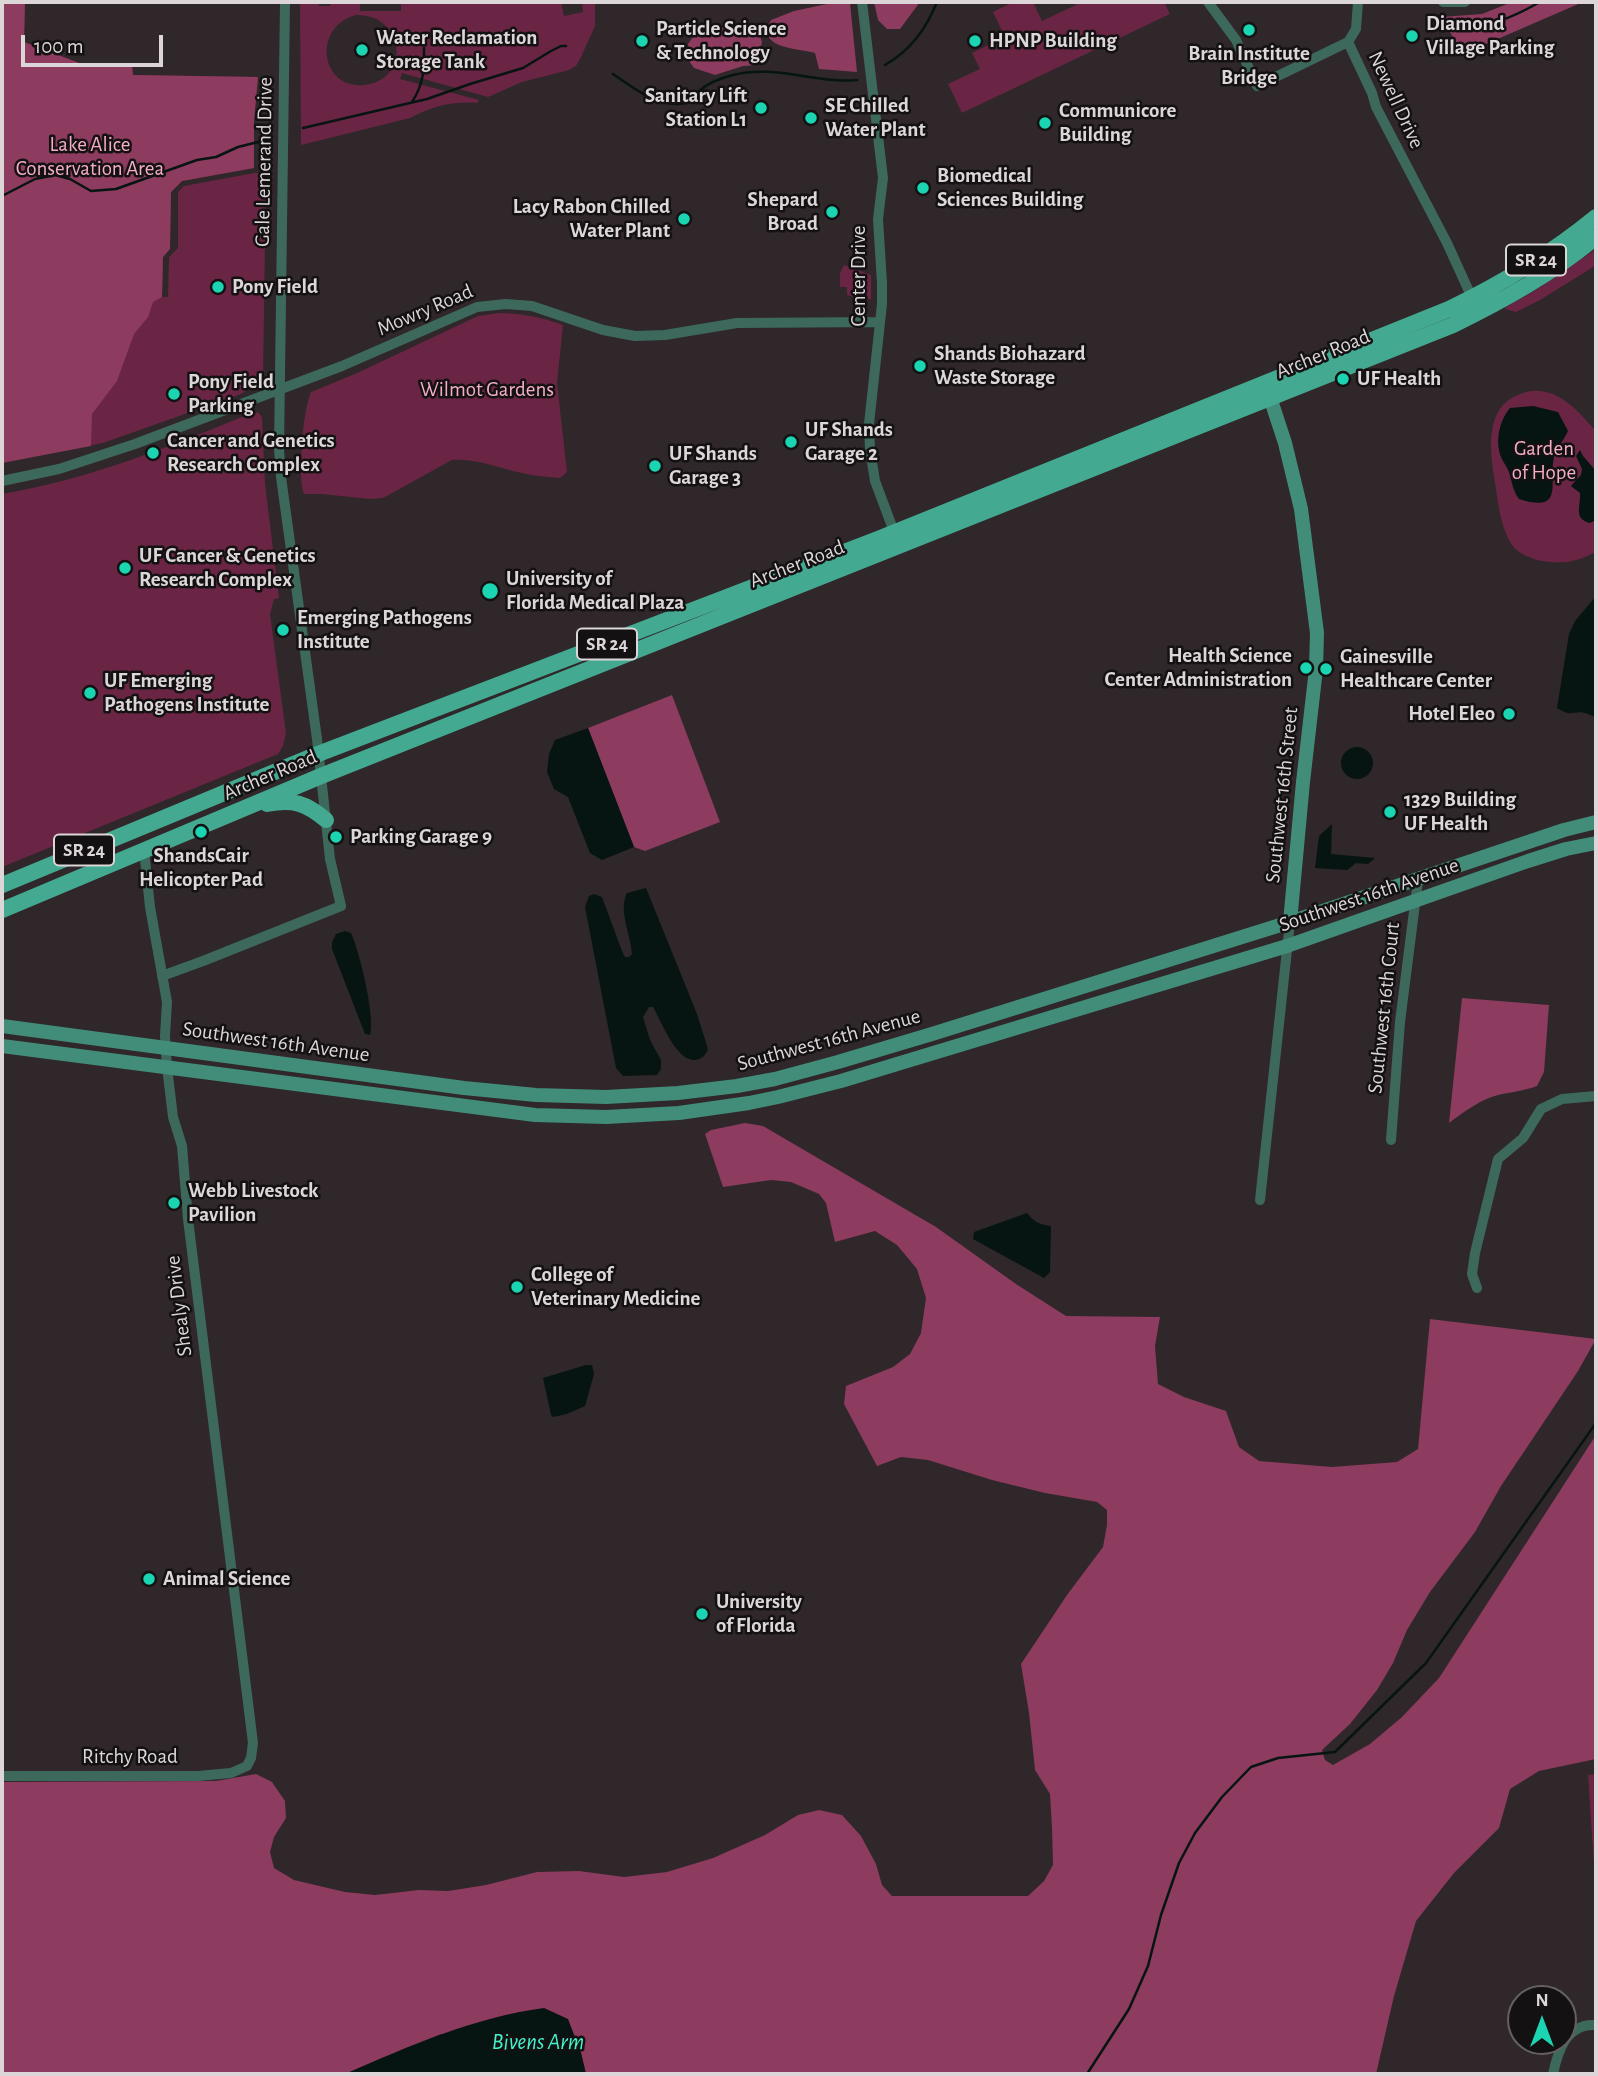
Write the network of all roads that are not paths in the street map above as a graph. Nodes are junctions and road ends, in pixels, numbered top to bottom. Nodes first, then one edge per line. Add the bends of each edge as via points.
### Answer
1 (285, 2) edge
2 (862, 2) edge
3 (1208, 2) edge
4 (1358, 2) edge
5 (1443, 2) edge
6 (1465, 2) edge
7 (1348, 43) junction
8 (1596, 217) edge
9 (1596, 237) edge
10 (1475, 305) junction
11 (880, 322) junction
12 (280, 388) junction
13 (1268, 390) junction
14 (2, 481) edge
15 (897, 540) junction
16 (318, 754) junction
17 (321, 776) junction
18 (237, 811) junction
19 (326, 820) junction
20 (1596, 822) edge
21 (1596, 843) edge
22 (144, 850) junction
23 (1418, 880) junction
24 (2, 885) edge
25 (1415, 901) junction
26 (2, 910) edge
27 (1290, 922) junction
28 (1287, 946) junction
29 (162, 976) junction
30 (2, 1026) edge
31 (2, 1046) edge
32 (166, 1048) junction
33 (167, 1067) junction
34 (1596, 1096) edge
35 (1391, 1140) dead end
36 (1260, 1200) dead end
37 (1477, 1288) dead end
38 (251, 1758) joint
39 (2, 1776) edge
40 (1596, 2025) edge
41 (1553, 2074) edge

1 - 12 street, Gale Lemerand Drive
2 - 11 street, Center Drive via 883,178 878,219 883,283
3 - 7 street, Newell Drive via 1236,40 1257,86
4 - 7 street via 1356,29
5 - 6 street
7 - 10 street, Newell Drive
8 - 10 main road, Archer Road / SR 24
9 - 10 main road, Archer Road / SR 24 via 1536,280
10 - 13 main road, Archer Road / SR 24
11 - 12 street, Mowry Road via 737,323 643,337 603,330 532,306 489,304
11 - 15 street, Center Drive via 870,450 875,481
12 - 14 street, Mowry Road via 107,454
12 - 16 street, Gale Lemerand Drive via 281,477
13 - 15 main road, Archer Road / SR 24
13 - 27 main road, Southwest 16th Street via 1301,509 1317,632
15 - 16 main road, Archer Road / SR 24
15 - 17 main road, Archer Road / SR 24
16 - 17 street, Gale Lemerand Drive
16 - 24 main road, Archer Road / SR 24
17 - 18 main road, Archer Road / SR 24
17 - 19 street, Gale Lemerand Drive
18 - 19 main road via 292,802 307,805
18 - 22 main road, Archer Road / SR 24
19 - 29 street, Gale Lemerand Drive via 341,906
20 - 23 main road, Southwest 16th Avenue
21 - 25 main road, Southwest 16th Avenue
22 - 26 main road, Archer Road / SR 24
22 - 29 street, Shealy Drive
23 - 25 street, Southwest 16th Court
23 - 27 main road, Southwest 16th Avenue
25 - 28 main road, Southwest 16th Avenue
25 - 35 street, Southwest 16th Court
27 - 28 street, Southwest 16th Street
27 - 32 main road, Southwest 16th Avenue via 838,1062 737,1086 678,1093 536,1095
28 - 33 main road, Southwest 16th Avenue via 835,1082 749,1103 679,1113 535,1115
28 - 36 street, Southwest 16th Street
29 - 32 street, Shealy Drive via 168,1011
30 - 32 main road, Southwest 16th Avenue
31 - 33 main road, Southwest 16th Avenue
32 - 33 street, Shealy Drive
33 - 38 street, Shealy Drive via 182,1146 253,1743
34 - 37 street via 1562,1099 1541,1109 1523,1138 1498,1159 1475,1253 1472,1274
38 - 39 street, Ritchy Road via 247,1766 231,1773 198,1776
40 - 41 street via 1577,2027 1564,2039

